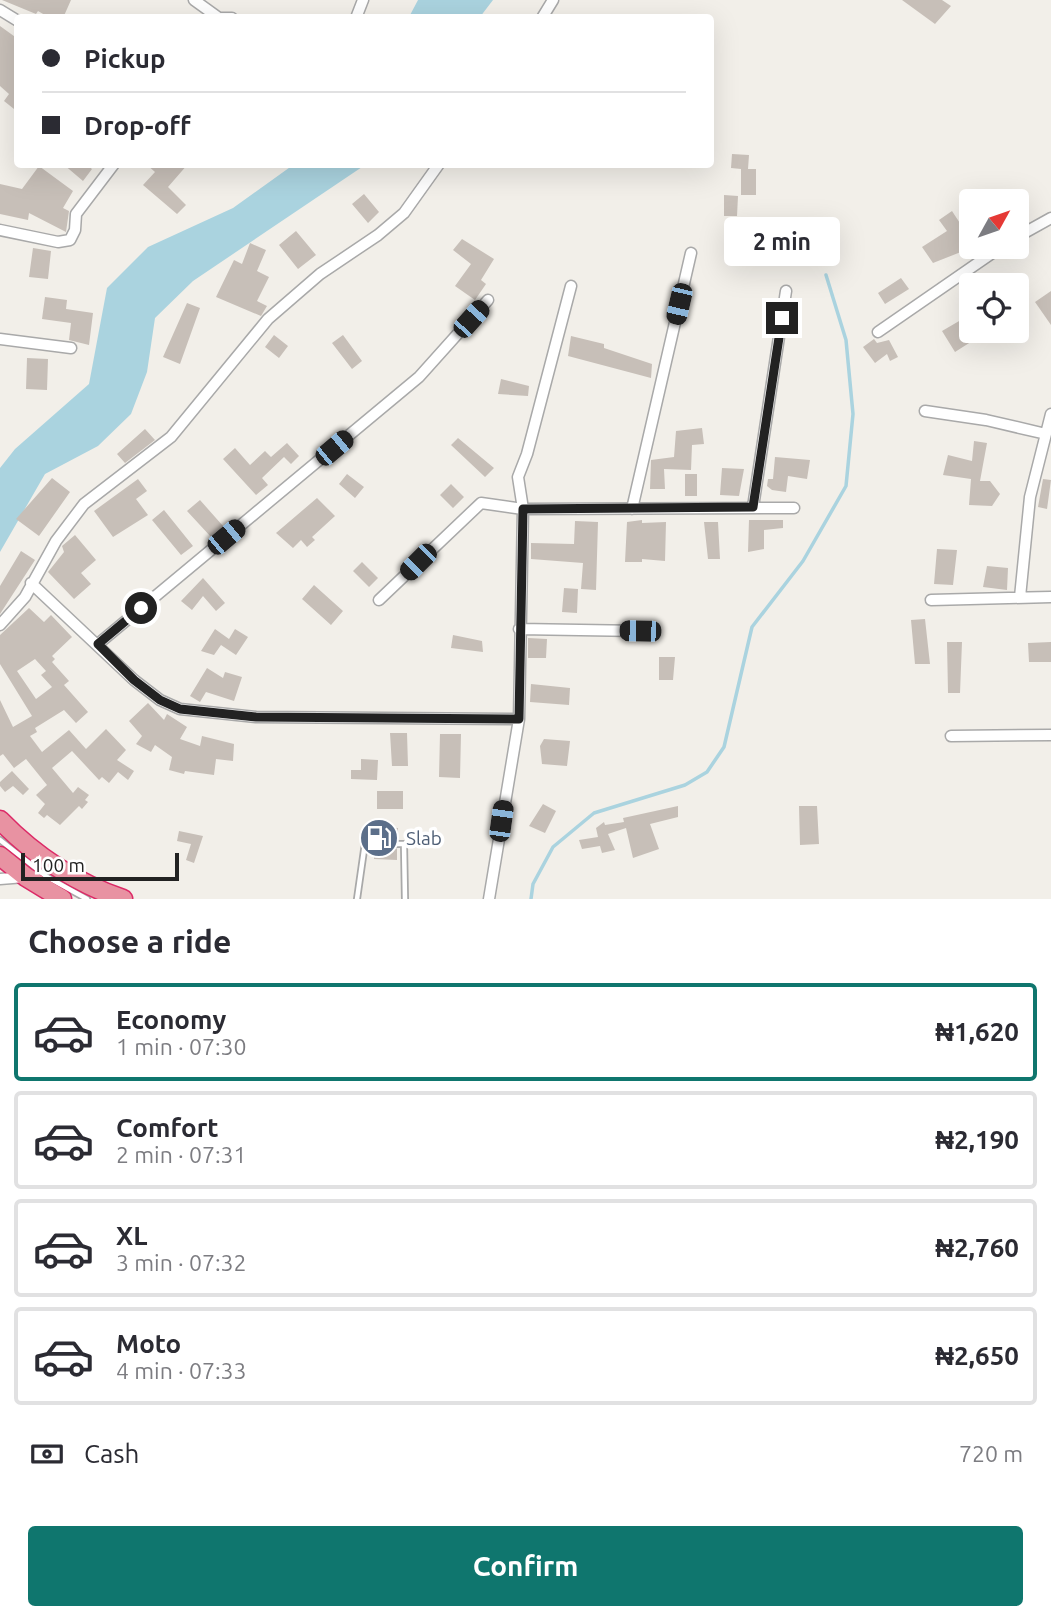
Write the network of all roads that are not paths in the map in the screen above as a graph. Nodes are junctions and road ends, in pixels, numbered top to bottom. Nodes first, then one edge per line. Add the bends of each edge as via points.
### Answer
1 (194, 0) edge
2 (213, 14) edge
3 (111, 168) edge
4 (436, 168) edge
5 (1051, 218) edge
6 (0, 230) edge
7 (1029, 230) edge
8 (691, 253) dead end
9 (984, 259) edge
10 (571, 286) dead end
11 (786, 291) dead end
12 (488, 300) dead end
13 (878, 332) dead end
14 (0, 339) edge
15 (71, 348) dead end
16 (925, 411) dead end
17 (1051, 414) edge
18 (1046, 434) junction
19 (753, 507) junction
20 (794, 508) dead end
21 (523, 509) junction
22 (632, 509) junction
23 (31, 583) junction
24 (1020, 597) junction
25 (1051, 597) edge
26 (379, 600) dead end
27 (931, 600) dead end
28 (0, 625) edge
29 (519, 629) junction
30 (640, 631) dead end
31 (98, 644) junction
32 (519, 719) junction
33 (951, 736) dead end
34 (1051, 736) edge
35 (0, 820) edge
36 (0, 840) edge
37 (374, 842) dead end
38 (397, 844) dead end
39 (0, 856) edge
40 (26, 877) junction
41 (0, 879) edge
42 (62, 899) edge
43 (87, 899) edge
44 (123, 899) edge
45 (357, 899) edge
46 (405, 899) edge
47 (489, 899) edge

1 - 2 street
3 - 6 street via 76,214 69,240 58,242
4 - 23 street via 404,213 320,274 268,319 171,438 84,504
5 - 7 street
8 - 22 street
9 - 13 street
10 - 21 street via 518,477
11 - 19 street
12 - 31 street via 419,377
14 - 15 street
16 - 18 street via 986,419
17 - 18 street
18 - 24 street via 1030,497
19 - 20 street
19 - 22 street
21 - 22 street
21 - 26 street via 481,503
21 - 29 street
23 - 28 street
23 - 31 street
24 - 25 street
24 - 27 street
29 - 30 street
29 - 32 street
31 - 32 street via 134,680 180,709 256,717
32 - 47 street
33 - 34 street
35 - 44 highway via 39,856
36 - 43 lane via 47,877
37 - 45 lane via 365,842
38 - 46 lane via 404,844
39 - 40 highway
40 - 41 street
40 - 42 highway

